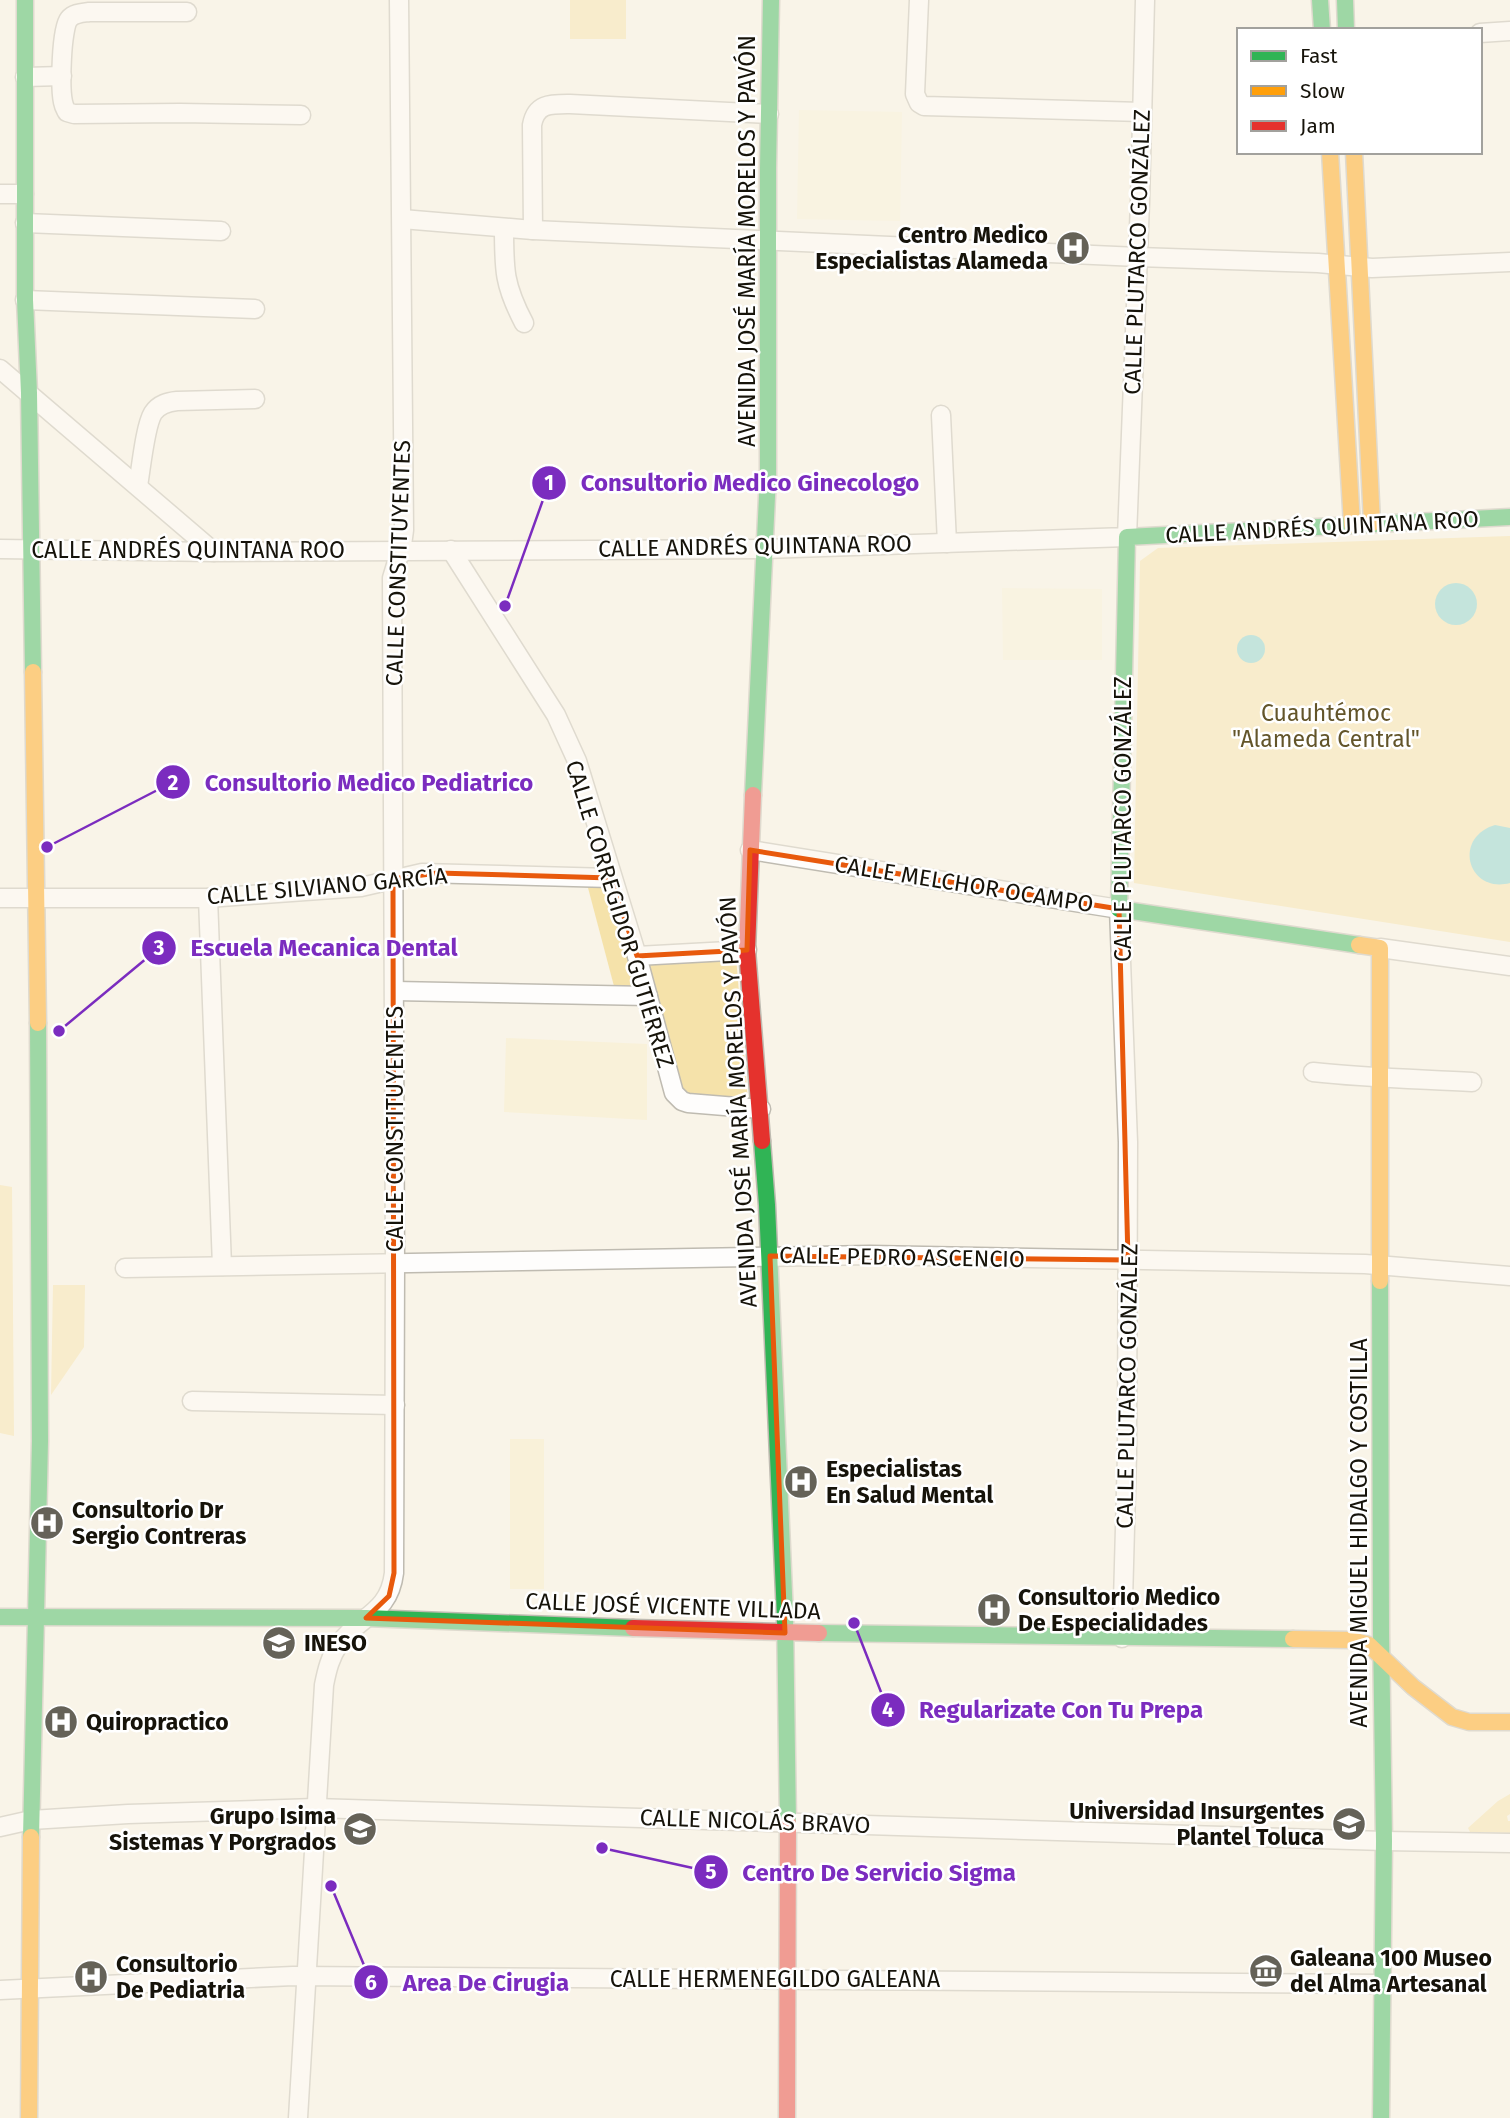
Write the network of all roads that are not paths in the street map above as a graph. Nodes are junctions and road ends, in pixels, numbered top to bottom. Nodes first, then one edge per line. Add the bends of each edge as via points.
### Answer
1 (25, 0) edge
2 (399, 0) edge
3 (771, 0) edge
4 (919, 0) edge
5 (1145, 0) edge
6 (1320, 0) edge
7 (1345, 0) edge
8 (187, 12) dead end
9 (1322, 28) edge
10 (1346, 28) edge
11 (1510, 31) edge
12 (1482, 33) edge
13 (62, 76) junction
14 (25, 77) junction
15 (1142, 112) junction
16 (769, 114) junction
17 (301, 115) dead end
18 (1330, 154) edge
19 (1354, 154) edge
20 (0, 194) edge
21 (24, 194) junction
22 (402, 219) junction
23 (25, 223) junction
24 (504, 228) junction
25 (533, 230) junction
26 (221, 231) dead end
27 (769, 239) junction
28 (1138, 257) junction
29 (1510, 262) edge
30 (1337, 264) junction
31 (1361, 267) junction
32 (25, 300) junction
33 (255, 309) dead end
34 (524, 323) dead end
35 (0, 369) edge
36 (29, 393) junction
37 (255, 399) dead end
38 (941, 415) dead end
39 (138, 486) junction
40 (1510, 517) edge
41 (1372, 523) junction
42 (1352, 525) junction
43 (1127, 537) junction
44 (947, 543) junction
45 (765, 548) junction
46 (0, 549) edge
47 (30, 549) junction
48 (451, 550) junction
49 (400, 551) junction
50 (214, 552) junction
51 (750, 850) junction
52 (611, 877) junction
53 (393, 879) junction
54 (0, 898) edge
55 (208, 898) junction
56 (37, 899) junction
57 (1119, 909) junction
58 (1380, 948) junction
59 (747, 950) junction
60 (637, 956) junction
61 (1510, 966) edge
62 (395, 991) junction
63 (648, 996) junction
64 (1313, 1072) dead end
65 (1379, 1076) junction
66 (1472, 1082) dead end
67 (761, 1109) junction
68 (770, 1256) junction
69 (1128, 1260) junction
70 (395, 1263) junction
71 (222, 1265) junction
72 (1381, 1265) junction
73 (125, 1268) dead end
74 (1510, 1276) edge
75 (192, 1401) dead end
76 (395, 1405) junction
77 (0, 1617) edge
78 (37, 1617) junction
79 (366, 1618) junction
80 (785, 1633) junction
81 (1122, 1638) junction
82 (1381, 1657) junction
83 (1510, 1723) edge
84 (315, 1808) junction
85 (32, 1820) junction
86 (788, 1822) junction
87 (0, 1826) edge
88 (1384, 1841) junction
89 (1510, 1843) edge
90 (307, 1976) junction
91 (788, 1980) junction
92 (1382, 1984) junction
93 (30, 1989) junction
94 (0, 1990) edge
95 (29, 2118) edge
96 (298, 2118) edge
97 (786, 2118) edge
98 (1381, 2118) edge

1 - 14 main road
2 - 22 street, CALLE CONSTITUYENTES
3 - 16 main road, AVENIDA JOSÉ MARÍA MORELOS Y PAVÓN
4 - 15 street via 915,94 924,106
5 - 15 street, CALLE PLUTARCO GONZÁLEZ
6 - 9 main road
7 - 10 main road
8 - 13 street via 73,16 64,32
11 - 12 street
13 - 14 street
13 - 17 street via 63,106 74,114
14 - 21 main road
15 - 28 street, CALLE PLUTARCO GONZÁLEZ
16 - 25 street via 548,105 536,113 532,125
16 - 27 main road, AVENIDA JOSÉ MARÍA MORELOS Y PAVÓN
18 - 30 main road
19 - 31 main road
20 - 21 street
21 - 23 main road
22 - 24 street
22 - 49 street, CALLE CONSTITUYENTES via 404,530
23 - 26 street
23 - 32 main road
24 - 25 street
24 - 34 street via 507,286
25 - 27 street
27 - 28 street
27 - 45 main road, AVENIDA JOSÉ MARÍA MORELOS Y PAVÓN
28 - 30 street
28 - 43 street, CALLE PLUTARCO GONZÁLEZ
29 - 31 street
30 - 31 street
30 - 42 main road
31 - 41 main road
32 - 33 street
32 - 36 main road
35 - 36 street
36 - 39 street
36 - 47 main road
37 - 39 street via 177,401 159,407 150,420
38 - 44 street
39 - 50 street
40 - 41 main road, CALLE ANDRÉS QUINTANA ROO
41 - 42 main road, CALLE ANDRÉS QUINTANA ROO
42 - 43 main road, CALLE ANDRÉS QUINTANA ROO
43 - 44 street, CALLE ANDRÉS QUINTANA ROO
43 - 57 main road, CALLE PLUTARCO GONZÁLEZ
44 - 45 street, CALLE ANDRÉS QUINTANA ROO
45 - 48 street, CALLE ANDRÉS QUINTANA ROO
45 - 51 main road, AVENIDA JOSÉ MARÍA MORELOS Y PAVÓN
46 - 47 street, CALLE ANDRÉS QUINTANA ROO
47 - 50 street, CALLE ANDRÉS QUINTANA ROO
47 - 56 main road
48 - 49 street, CALLE ANDRÉS QUINTANA ROO
48 - 52 street, CALLE CORREGIDOR GUTIÉRREZ via 556,715 583,778
49 - 50 street, CALLE ANDRÉS QUINTANA ROO
49 - 53 street, CALLE CONSTITUYENTES via 392,578
51 - 57 street, CALLE MELCHOR OCAMPO
51 - 59 main road, AVENIDA JOSÉ MARÍA MORELOS Y PAVÓN
52 - 53 street, CALLE SILVIANO GARCÍA via 429,873
52 - 60 street, CALLE CORREGIDOR GUTIÉRREZ
53 - 55 street, CALLE SILVIANO GARCÍA via 361,887
53 - 62 street, CALLE CONSTITUYENTES
54 - 56 street, CALLE SILVIANO GARCÍA
55 - 56 street, CALLE SILVIANO GARCÍA
55 - 71 street
56 - 78 main road
57 - 58 main road, CALLE MELCHOR OCAMPO
57 - 69 street, CALLE PLUTARCO GONZÁLEZ
58 - 61 street, CALLE MELCHOR OCAMPO
58 - 65 main road, AVENIDA MIGUEL HIDALGO Y COSTILLA
59 - 60 street
59 - 67 main road, AVENIDA JOSÉ MARÍA MORELOS Y PAVÓN
60 - 63 street, CALLE CORREGIDOR GUTIÉRREZ
62 - 63 street
62 - 70 street, CALLE CONSTITUYENTES
63 - 67 street, CALLE CORREGIDOR GUTIÉRREZ via 676,1096 688,1103
64 - 65 street
65 - 66 street
65 - 72 main road, AVENIDA MIGUEL HIDALGO Y COSTILLA
67 - 68 main road, AVENIDA JOSÉ MARÍA MORELOS Y PAVÓN
68 - 69 street, CALLE PEDRO ASCENCIO
68 - 70 street, CALLE PEDRO ASCENCIO
68 - 80 main road, AVENIDA JOSÉ MARÍA MORELOS Y PAVÓN
69 - 72 street, CALLE PEDRO ASCENCIO
69 - 81 street, CALLE PLUTARCO GONZÁLEZ
70 - 71 street, CALLE PEDRO ASCENCIO
70 - 76 street, CALLE CONSTITUYENTES
71 - 73 street, CALLE PEDRO ASCENCIO
72 - 74 street, CALLE PEDRO ASCENCIO
72 - 82 main road, AVENIDA MIGUEL HIDALGO Y COSTILLA
75 - 76 street
76 - 79 street, CALLE CONSTITUYENTES via 393,1585 382,1606
77 - 78 main road, CALLE JOSÉ VICENTE VILLADA
78 - 79 main road, CALLE JOSÉ VICENTE VILLADA
78 - 85 main road
79 - 80 main road, CALLE JOSÉ VICENTE VILLADA
79 - 84 street, CALLE CONSTITUYENTES via 340,1643 328,1667
80 - 81 main road, CALLE JOSÉ VICENTE VILLADA
80 - 86 main road, AVENIDA JOSÉ MARÍA MORELOS Y PAVÓN
81 - 82 main road, CALLE JOSÉ VICENTE VILLADA via 1352,1640 1369,1645
82 - 83 main road, CALLE JOSÉ VICENTE VILLADA via 1452,1717
82 - 88 main road, AVENIDA MIGUEL HIDALGO Y COSTILLA
84 - 85 street, CALLE NICOLÁS BRAVO
84 - 86 street, CALLE NICOLÁS BRAVO
84 - 90 street, CALLE CONSTITUYENTES
85 - 87 street, CALLE NICOLÁS BRAVO
85 - 93 main road
86 - 88 street, CALLE NICOLÁS BRAVO
86 - 91 main road, AVENIDA JOSÉ MARÍA MORELOS Y PAVÓN
88 - 89 street, CALLE NICOLÁS BRAVO
88 - 92 main road, AVENIDA MIGUEL HIDALGO Y COSTILLA
90 - 91 street, CALLE HERMENEGILDO GALEANA
90 - 93 street, CALLE HERMENEGILDO GALEANA
90 - 96 street, CALLE CONSTITUYENTES
91 - 92 street, CALLE HERMENEGILDO GALEANA
91 - 97 main road, AVENIDA JOSÉ MARÍA MORELOS Y PAVÓN
92 - 98 main road, AVENIDA MIGUEL HIDALGO Y COSTILLA
93 - 94 street, CALLE HERMENEGILDO GALEANA
93 - 95 main road

